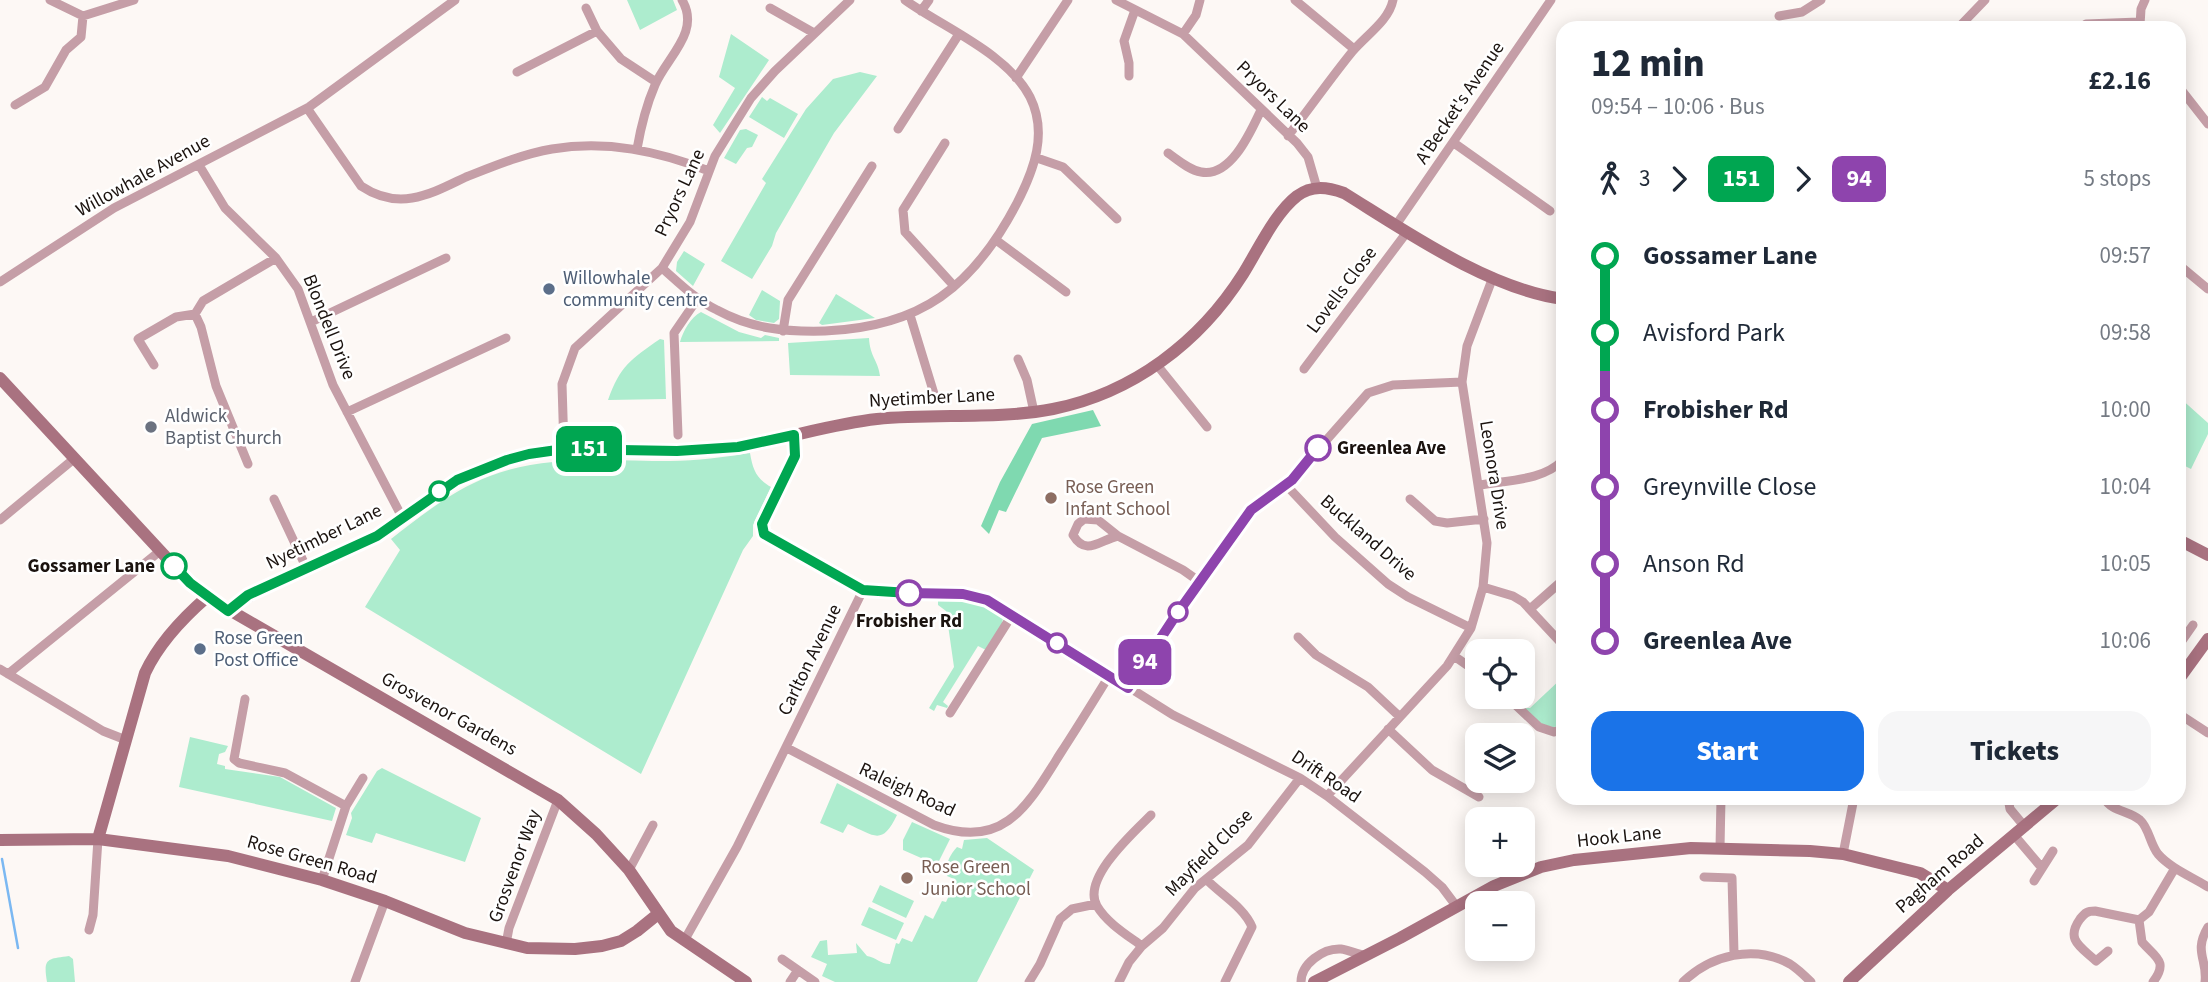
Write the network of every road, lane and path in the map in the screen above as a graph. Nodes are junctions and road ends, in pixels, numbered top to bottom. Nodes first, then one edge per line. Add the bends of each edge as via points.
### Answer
1 (50, 0) edge
2 (134, 0) edge
3 (455, 0) edge
4 (682, 0) edge
5 (850, 0) edge
6 (905, 0) edge
7 (929, 0) edge
8 (1068, 0) edge
9 (1116, 0) edge
10 (1200, 0) edge
11 (1295, 0) edge
12 (1393, 0) edge
13 (1551, 0) edge
14 (1821, 0) edge
15 (1985, 0) edge
16 (2145, 0) edge
17 (586, 8) dead end
18 (770, 8) dead end
19 (1135, 10) junction
20 (921, 11) junction
21 (83, 16) junction
22 (1779, 16) dead end
23 (1965, 21) edge
24 (2140, 21) edge
25 (597, 31) junction
26 (814, 33) junction
27 (959, 34) junction
28 (1183, 34) junction
29 (1354, 49) junction
30 (517, 72) dead end
31 (1129, 76) dead end
32 (1016, 78) junction
33 (656, 82) junction
34 (2186, 95) edge
35 (15, 105) dead end
36 (307, 108) junction
37 (1261, 110) junction
38 (2208, 124) edge
39 (898, 129) dead end
40 (1288, 136) junction
41 (945, 143) dead end
42 (1454, 143) junction
43 (637, 149) junction
44 (1168, 153) dead end
45 (1037, 158) junction
46 (199, 165) junction
47 (872, 166) dead end
48 (709, 172) junction
49 (1317, 188) junction
50 (1549, 211) dead end
51 (1117, 219) dead end
52 (1402, 228) junction
53 (996, 240) junction
54 (276, 258) junction
55 (446, 258) dead end
56 (662, 268) junction
57 (2186, 271) edge
58 (1493, 277) junction
59 (0, 282) edge
60 (954, 286) junction
61 (2208, 289) edge
62 (1066, 292) dead end
63 (1556, 297) edge
64 (698, 298) junction
65 (195, 314) junction
66 (911, 315) junction
67 (311, 322) junction
68 (783, 331) junction
69 (506, 338) dead end
70 (1018, 359) dead end
71 (154, 365) dead end
72 (1157, 365) junction
73 (1304, 369) dead end
74 (0, 378) edge
75 (1462, 382) junction
76 (935, 397) dead end
77 (347, 412) junction
78 (1034, 412) junction
79 (1207, 428) dead end
80 (678, 435) dead end
81 (794, 435) junction
82 (564, 449) junction
83 (75, 458) junction
84 (248, 464) dead end
85 (1556, 467) edge
86 (1286, 485) junction
87 (1480, 485) junction
88 (274, 499) dead end
89 (1410, 499) dead end
90 (403, 519) junction
91 (1484, 519) junction
92 (0, 520) edge
93 (1118, 536) junction
94 (2186, 544) edge
95 (160, 551) junction
96 (2208, 555) edge
97 (306, 567) junction
98 (1200, 582) junction
99 (1556, 586) edge
100 (1483, 587) junction
101 (863, 590) junction
102 (207, 597) junction
103 (1530, 609) junction
104 (228, 611) junction
105 (1012, 615) junction
106 (2193, 625) dead end
107 (1471, 628) junction
108 (2186, 635) edge
109 (1298, 637) dead end
110 (1556, 637) edge
111 (2208, 639) edge
112 (1454, 656) junction
113 (1465, 664) edge
114 (2186, 670) edge
115 (4, 671) edge
116 (1109, 676) junction
117 (1128, 688) junction
118 (245, 699) dead end
119 (1520, 709) edge
120 (950, 713) dead end
121 (1400, 717) junction
122 (2186, 719) edge
123 (1388, 729) junction
124 (1556, 731) edge
125 (2208, 733) edge
126 (126, 740) junction
127 (787, 748) junction
128 (363, 778) dead end
129 (1300, 778) junction
130 (1327, 796) junction
131 (1479, 797) dead end
132 (558, 800) junction
133 (1721, 805) edge
134 (1853, 805) edge
135 (2009, 805) edge
136 (2050, 805) edge
137 (2110, 805) edge
138 (346, 806) junction
139 (1151, 815) dead end
140 (653, 825) dead end
141 (2025, 827) junction
142 (2014, 835) junction
143 (0, 839) edge
144 (98, 839) junction
145 (1720, 848) junction
146 (2053, 851) dead end
147 (1843, 854) junction
148 (2042, 868) junction
149 (2175, 868) junction
150 (629, 870) junction
151 (1704, 877) dead end
152 (1206, 879) junction
153 (322, 880) junction
154 (2034, 881) dead end
155 (2208, 887) edge
156 (1948, 890) junction
157 (385, 901) junction
158 (1096, 904) junction
159 (1457, 907) junction
160 (658, 914) junction
161 (2139, 920) junction
162 (2208, 927) edge
163 (89, 930) dead end
164 (684, 941) junction
165 (506, 944) junction
166 (1142, 946) junction
167 (2108, 951) dead end
168 (1734, 953) junction
169 (1364, 956) junction
170 (782, 959) dead end
171 (798, 970) junction
172 (355, 982) edge
173 (746, 982) edge
174 (790, 982) edge
175 (815, 982) edge
176 (1030, 982) edge
177 (1119, 982) edge
178 (1225, 982) edge
179 (1301, 982) edge
180 (1314, 982) edge
181 (1683, 982) edge
182 (1811, 982) edge
183 (1849, 982) edge
184 (2153, 982) edge
185 (2206, 982) edge

1 - 21 street
2 - 21 street
3 - 36 street, Willowhale Avenue
4 - 33 street via 689,20 684,39
5 - 26 street, Pryors Lane
6 - 20 street
7 - 20 street
8 - 32 street
9 - 19 street, Pryors Lane
10 - 28 street
11 - 29 street
12 - 29 street via 1377,27
13 - 42 street, A'Becket's Avenue
14 - 22 street via 1802,12
15 - 23 street
16 - 24 street
17 - 25 street
18 - 26 street
19 - 28 street, Pryors Lane
19 - 31 street via 1124,41
20 - 27 street
21 - 35 street via 81,37 66,50 45,87
25 - 30 street
25 - 33 street via 621,59
26 - 48 street, Pryors Lane via 751,98
27 - 32 street
27 - 39 street
28 - 37 street, Pryors Lane
29 - 40 street
32 - 45 street via 1030,97 1038,121
33 - 43 street via 642,117
34 - 38 street
36 - 43 street via 361,186 389,198 435,191 519,157 552,149 607,145
36 - 46 street, Willowhale Avenue
37 - 40 street, Pryors Lane
37 - 44 street via 1243,148 1212,172 1192,169
40 - 49 street, Pryors Lane via 1308,157
41 - 60 street via 903,210 902,221 905,232
42 - 50 street
42 - 52 street, A'Becket's Avenue
43 - 48 street
45 - 51 street via 1063,167
45 - 53 street
46 - 54 street, Blondell Drive via 225,208
46 - 59 street, Willowhale Avenue via 114,208
47 - 68 street via 788,300
48 - 56 street, Pryors Lane via 690,222
49 - 52 street via 1345,193
49 - 72 street, Nyetimber Lane via 1294,198 1284,209 1226,298
52 - 58 street
52 - 73 street, Lovells Close
53 - 60 street
53 - 62 street
54 - 65 street via 203,301
54 - 67 street, Blondell Drive via 298,289
55 - 67 street
56 - 64 street
56 - 82 street, Pryors Lane via 575,348 562,384
57 - 61 street
58 - 63 street
58 - 75 street, Leonora Drive via 1467,346
60 - 66 street
64 - 68 street via 738,320
64 - 80 street via 674,333
65 - 71 street via 176,317 138,339
65 - 84 street via 216,386
66 - 68 street via 843,330
66 - 76 street
67 - 77 street, Blondell Drive
69 - 77 street
70 - 78 street
72 - 78 street, Nyetimber Lane via 1110,392
72 - 79 street
74 - 83 street
75 - 86 street via 1393,385 1368,393
75 - 87 street, Leonora Drive
77 - 90 street, Blondell Drive
78 - 81 street, Nyetimber Lane via 875,419
81 - 82 street, Nyetimber Lane via 710,449
81 - 101 street, Carlton Avenue via 795,456 762,524 763,532
82 - 90 street, Nyetimber Lane via 483,468 433,495
83 - 92 street
83 - 95 street
85 - 87 street via 1540,475
86 - 98 street via 1251,510
86 - 107 street, Buckland Drive via 1388,584
87 - 91 street, Leonora Drive
88 - 97 street
89 - 91 street via 1435,521
90 - 97 street, Nyetimber Lane via 377,536
91 - 100 street, Leonora Drive
93 - 93 street via 1091,518 1078,524 1073,535 1090,548
93 - 98 street
94 - 96 street
95 - 102 street, Grosvenor Gardens
95 - 115 street
97 - 104 street, Nyetimber Lane via 248,595
98 - 117 street
99 - 103 street
100 - 103 street via 1513,596
100 - 107 street, Leonora Drive
101 - 105 street, Drift Road via 971,595
101 - 127 street, Carlton Avenue
102 - 104 street, Grosvenor Gardens
102 - 126 street via 150,663
103 - 110 street
104 - 132 street, Grosvenor Gardens
105 - 116 street, Drift Road
105 - 120 street
106 - 108 street
107 - 112 street, Leonora Drive
109 - 121 street via 1316,655 1368,687
111 - 114 street
112 - 113 street
112 - 121 street, Leonora Drive
115 - 126 street
116 - 117 street, Drift Road
116 - 127 street, Raleigh Road via 1022,811 978,833 934,825
117 - 129 street, Drift Road via 1194,728
118 - 138 street via 234,759 285,773
119 - 124 street via 1539,727
121 - 123 street, Leonora Drive
122 - 125 street
123 - 130 street, Leonora Drive
123 - 131 street via 1432,770
126 - 144 street
127 - 164 street, Carlton Avenue
128 - 138 street
129 - 130 street, Drift Road
129 - 152 street, Mayfield Close via 1248,845
130 - 159 street, Drift Road via 1426,872
132 - 150 street, Grosvenor Gardens
132 - 165 street, Grosvenor Way
133 - 145 street
134 - 147 street
135 - 141 street
136 - 141 street, Pagham Road
137 - 149 street via 2139,820 2159,855
138 - 153 street
139 - 158 street via 1103,870 1094,889
140 - 150 street
141 - 142 street, Pagham Road
142 - 148 street
142 - 156 street, Pagham Road
143 - 144 street, Rose Green Road
144 - 153 street, Rose Green Road via 228,856
144 - 163 street
145 - 147 street, Hook Lane
145 - 159 street, Hook Lane via 1541,867
146 - 148 street
147 - 156 street, Hook Lane via 1920,873
148 - 154 street
149 - 155 street
149 - 161 street via 2149,912
150 - 160 street, Grosvenor Gardens
151 - 168 street via 1732,878
152 - 166 street, Mayfield Close
152 - 178 street via 1252,927
153 - 157 street, Rose Green Road
156 - 183 street, Pagham Road
157 - 165 street, Rose Green Road
157 - 172 street
158 - 166 street
158 - 176 street via 1072,909 1060,919
159 - 169 street, Hook Lane
160 - 164 street
160 - 165 street, Rose Green Road via 629,936 602,946
161 - 167 street via 2088,911 2083,915 2073,937 2096,961
161 - 184 street via 2142,942 2160,964
162 - 185 street via 2201,944
164 - 173 street
166 - 177 street, Mayfield Close
168 - 181 street via 1696,970
168 - 182 street via 1790,964
169 - 179 street via 1340,949 1324,953 1301,972
169 - 180 street, Hook Lane
170 - 171 street
171 - 174 street
171 - 175 street

